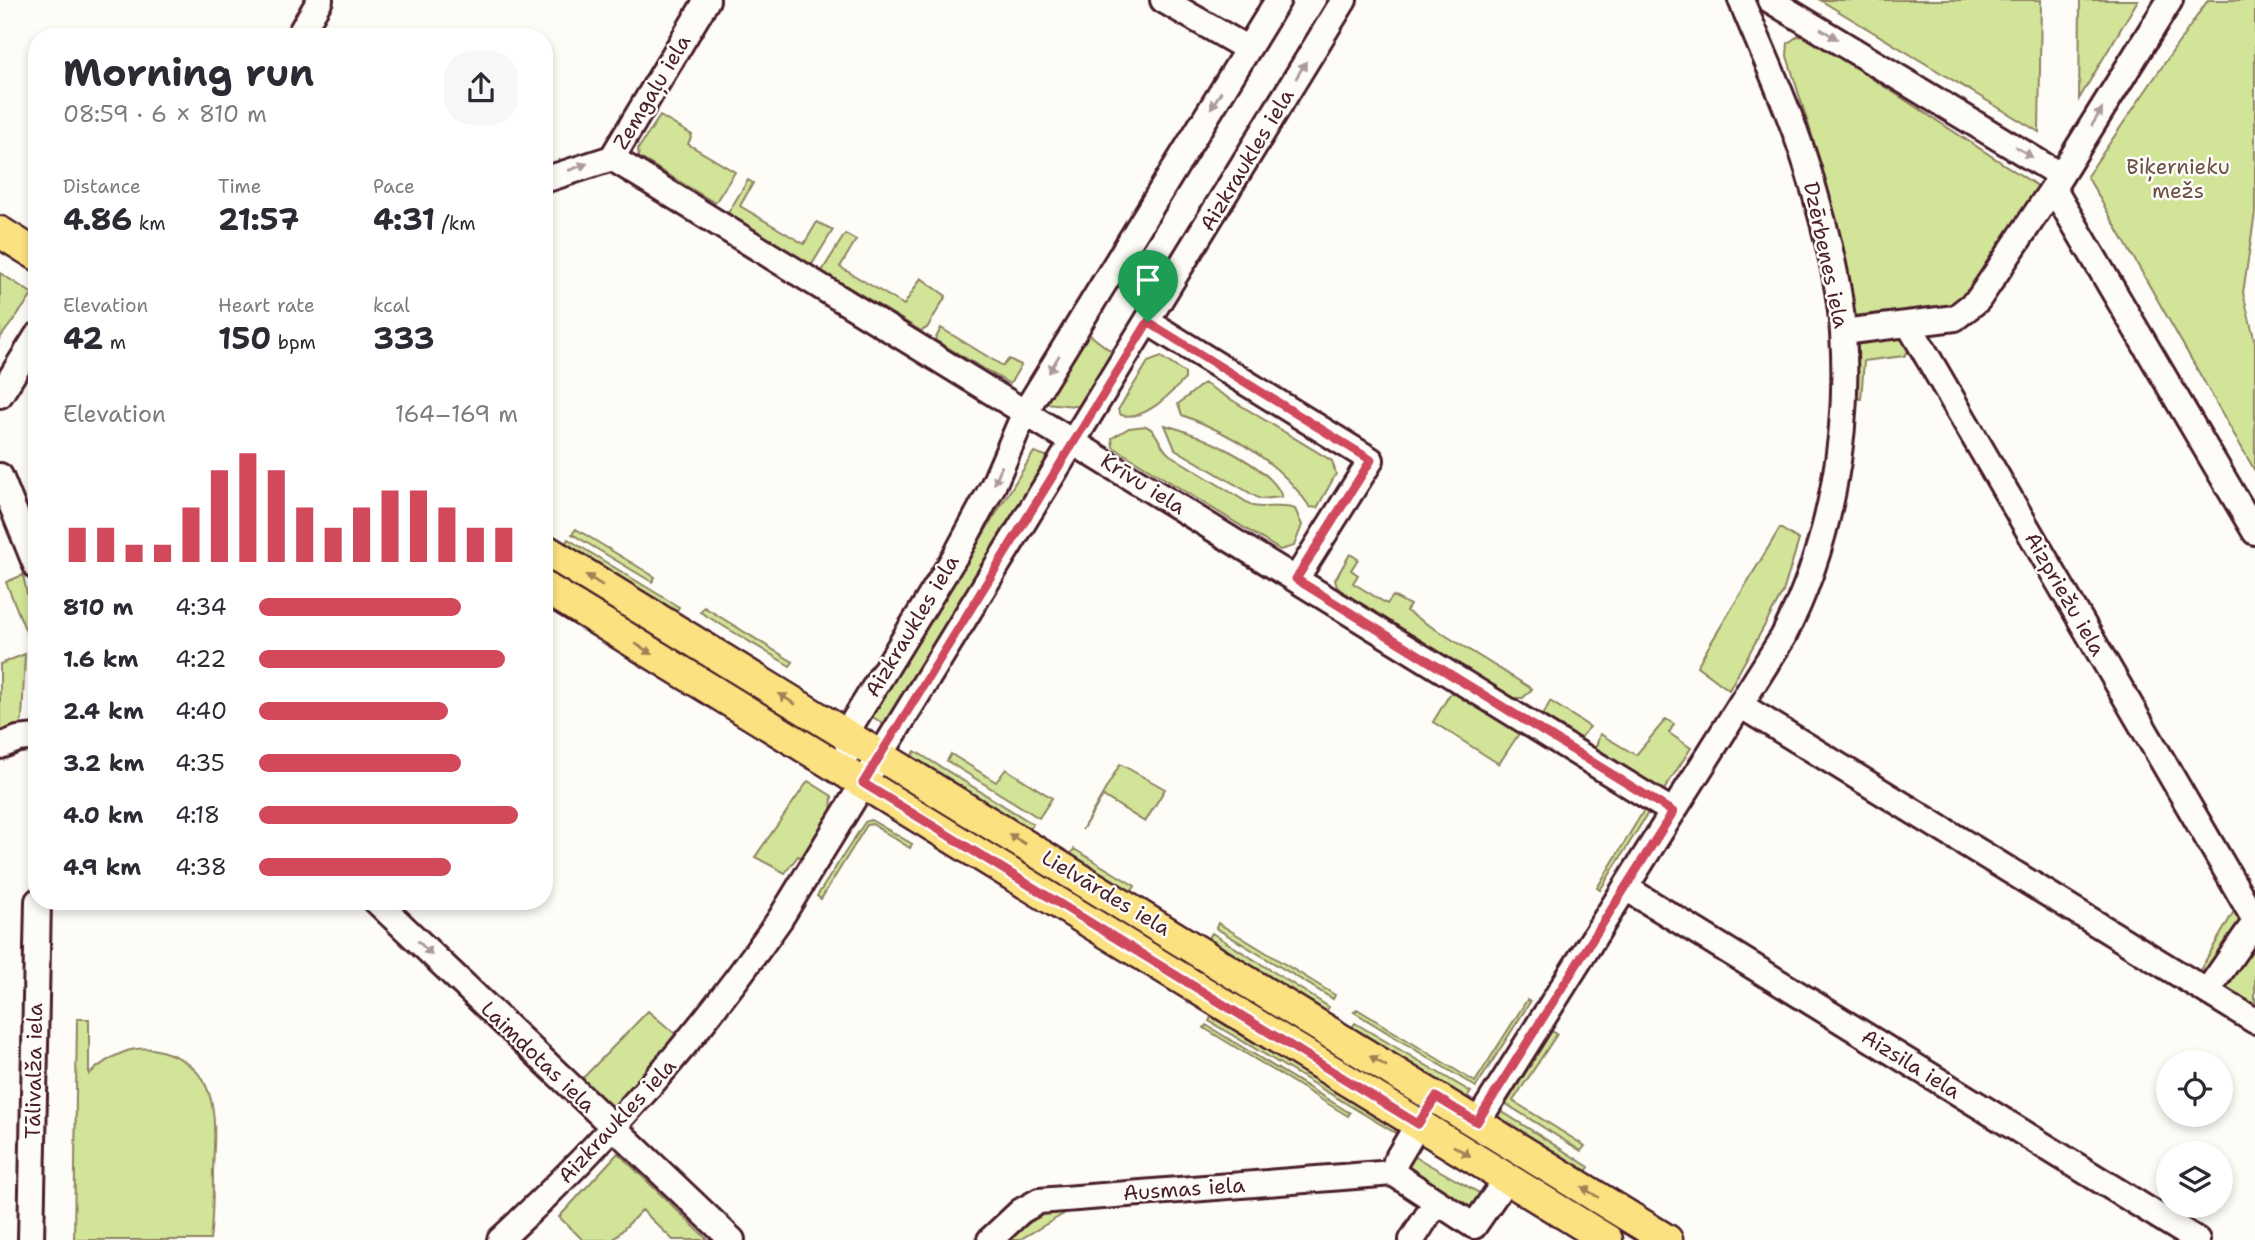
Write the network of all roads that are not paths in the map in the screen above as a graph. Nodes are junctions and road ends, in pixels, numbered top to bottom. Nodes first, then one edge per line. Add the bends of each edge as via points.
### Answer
1 (320, 0) edge
2 (707, 0) edge
3 (1163, 0) edge
4 (1278, 0) edge
5 (1344, 0) edge
6 (1741, 0) edge
7 (1770, 0) edge
8 (2170, 0) edge
9 (303, 28) edge
10 (1248, 49) junction
11 (612, 158) junction
12 (553, 177) edge
13 (2057, 182) junction
14 (0, 232) edge
15 (28, 249) edge
16 (1148, 322) junction
17 (1909, 325) junction
18 (1843, 332) junction
19 (28, 350) edge
20 (0, 395) edge
21 (1025, 412) junction
22 (1075, 442) junction
23 (0, 476) edge
24 (2255, 532) edge
25 (28, 546) edge
26 (553, 555) edge
27 (1296, 579) junction
28 (553, 593) edge
29 (1740, 705) junction
30 (845, 735) junction
31 (28, 738) edge
32 (0, 746) edge
33 (880, 756) junction
34 (863, 783) junction
35 (1673, 812) junction
36 (1626, 888) junction
37 (38, 910) edge
38 (385, 910) edge
39 (2255, 921) edge
40 (2208, 990) junction
41 (2255, 1021) edge
42 (1436, 1097) junction
43 (1477, 1122) junction
44 (1418, 1124) junction
45 (612, 1128) junction
46 (1524, 1152) junction
47 (1393, 1173) junction
48 (1507, 1178) junction
49 (1436, 1202) junction
50 (1476, 1233) edge
51 (30, 1240) edge
52 (500, 1240) edge
53 (732, 1240) edge
54 (990, 1240) edge
55 (1412, 1240) edge
56 (1607, 1240) edge
57 (1667, 1240) edge
58 (2197, 1240) edge

1 - 9 street
2 - 11 street, Zemgaļu iela
3 - 10 street
4 - 10 street, Aizkraukles iela
16 -> 5 street, Aizkraukles iela
6 - 18 street, Dzērbenes iela via 1796,132 1812,183
7 -> 13 street
13 -> 8 street
10 -> 21 street, Aizkraukles iela
12 -> 11 street, Zemgaļu iela
11 - 21 street, Krīvu iela
13 - 17 street via 1978,300 1955,318
13 - 24 street
14 - 15 main road
16 - 22 street, Aizkraukles iela
16 - 27 street via 1371,460
17 - 18 street
17 - 39 street, Aizpriežu iela
18 - 29 street, Dzērbenes iela via 1837,468 1820,544 1796,612
19 - 20 street
21 - 22 street, Krīvu iela
21 -> 30 street, Aizkraukles iela via 957,553
22 - 27 street, Krīvu iela
22 - 33 street, Aizkraukles iela
23 - 25 street
30 -> 26 main road, Lielvārdes iela
27 - 35 street, Krīvu iela
28 -> 34 main road, Lielvārdes iela
29 - 35 street, Dzērbenes iela
29 - 40 street
30 - 33 main road, Lielvārdes iela
30 - 34 street
31 - 32 street
33 - 34 street, Aizkraukles iela
42 -> 33 main road, Lielvārdes iela
34 - 44 main road, Lielvārdes iela
34 - 45 street, Aizkraukles iela via 744,971 674,1061
35 - 36 street, Dzērbenes iela
36 - 43 street, Dzērbenes iela
36 - 58 street, Aizsila iela
37 - 51 street, Tālivalža iela
38 -> 45 street, Laimdotas iela
39 - 40 street, Aizpriežu iela
40 - 41 street
42 - 43 main road, Lielvārdes iela
42 - 44 main road
43 - 46 main road, Lielvārdes iela
44 - 47 street
44 -> 48 main road, Lielvārdes iela
45 - 52 street, Aizkraukles iela
45 - 53 street, Laimdotas iela
46 - 48 main road
57 -> 46 main road, Lielvārdes iela
47 - 49 street
47 - 54 street, Ausmas iela via 1039,1201
48 - 50 street
48 - 56 main road, Lielvārdes iela
49 - 50 street
49 - 55 street

